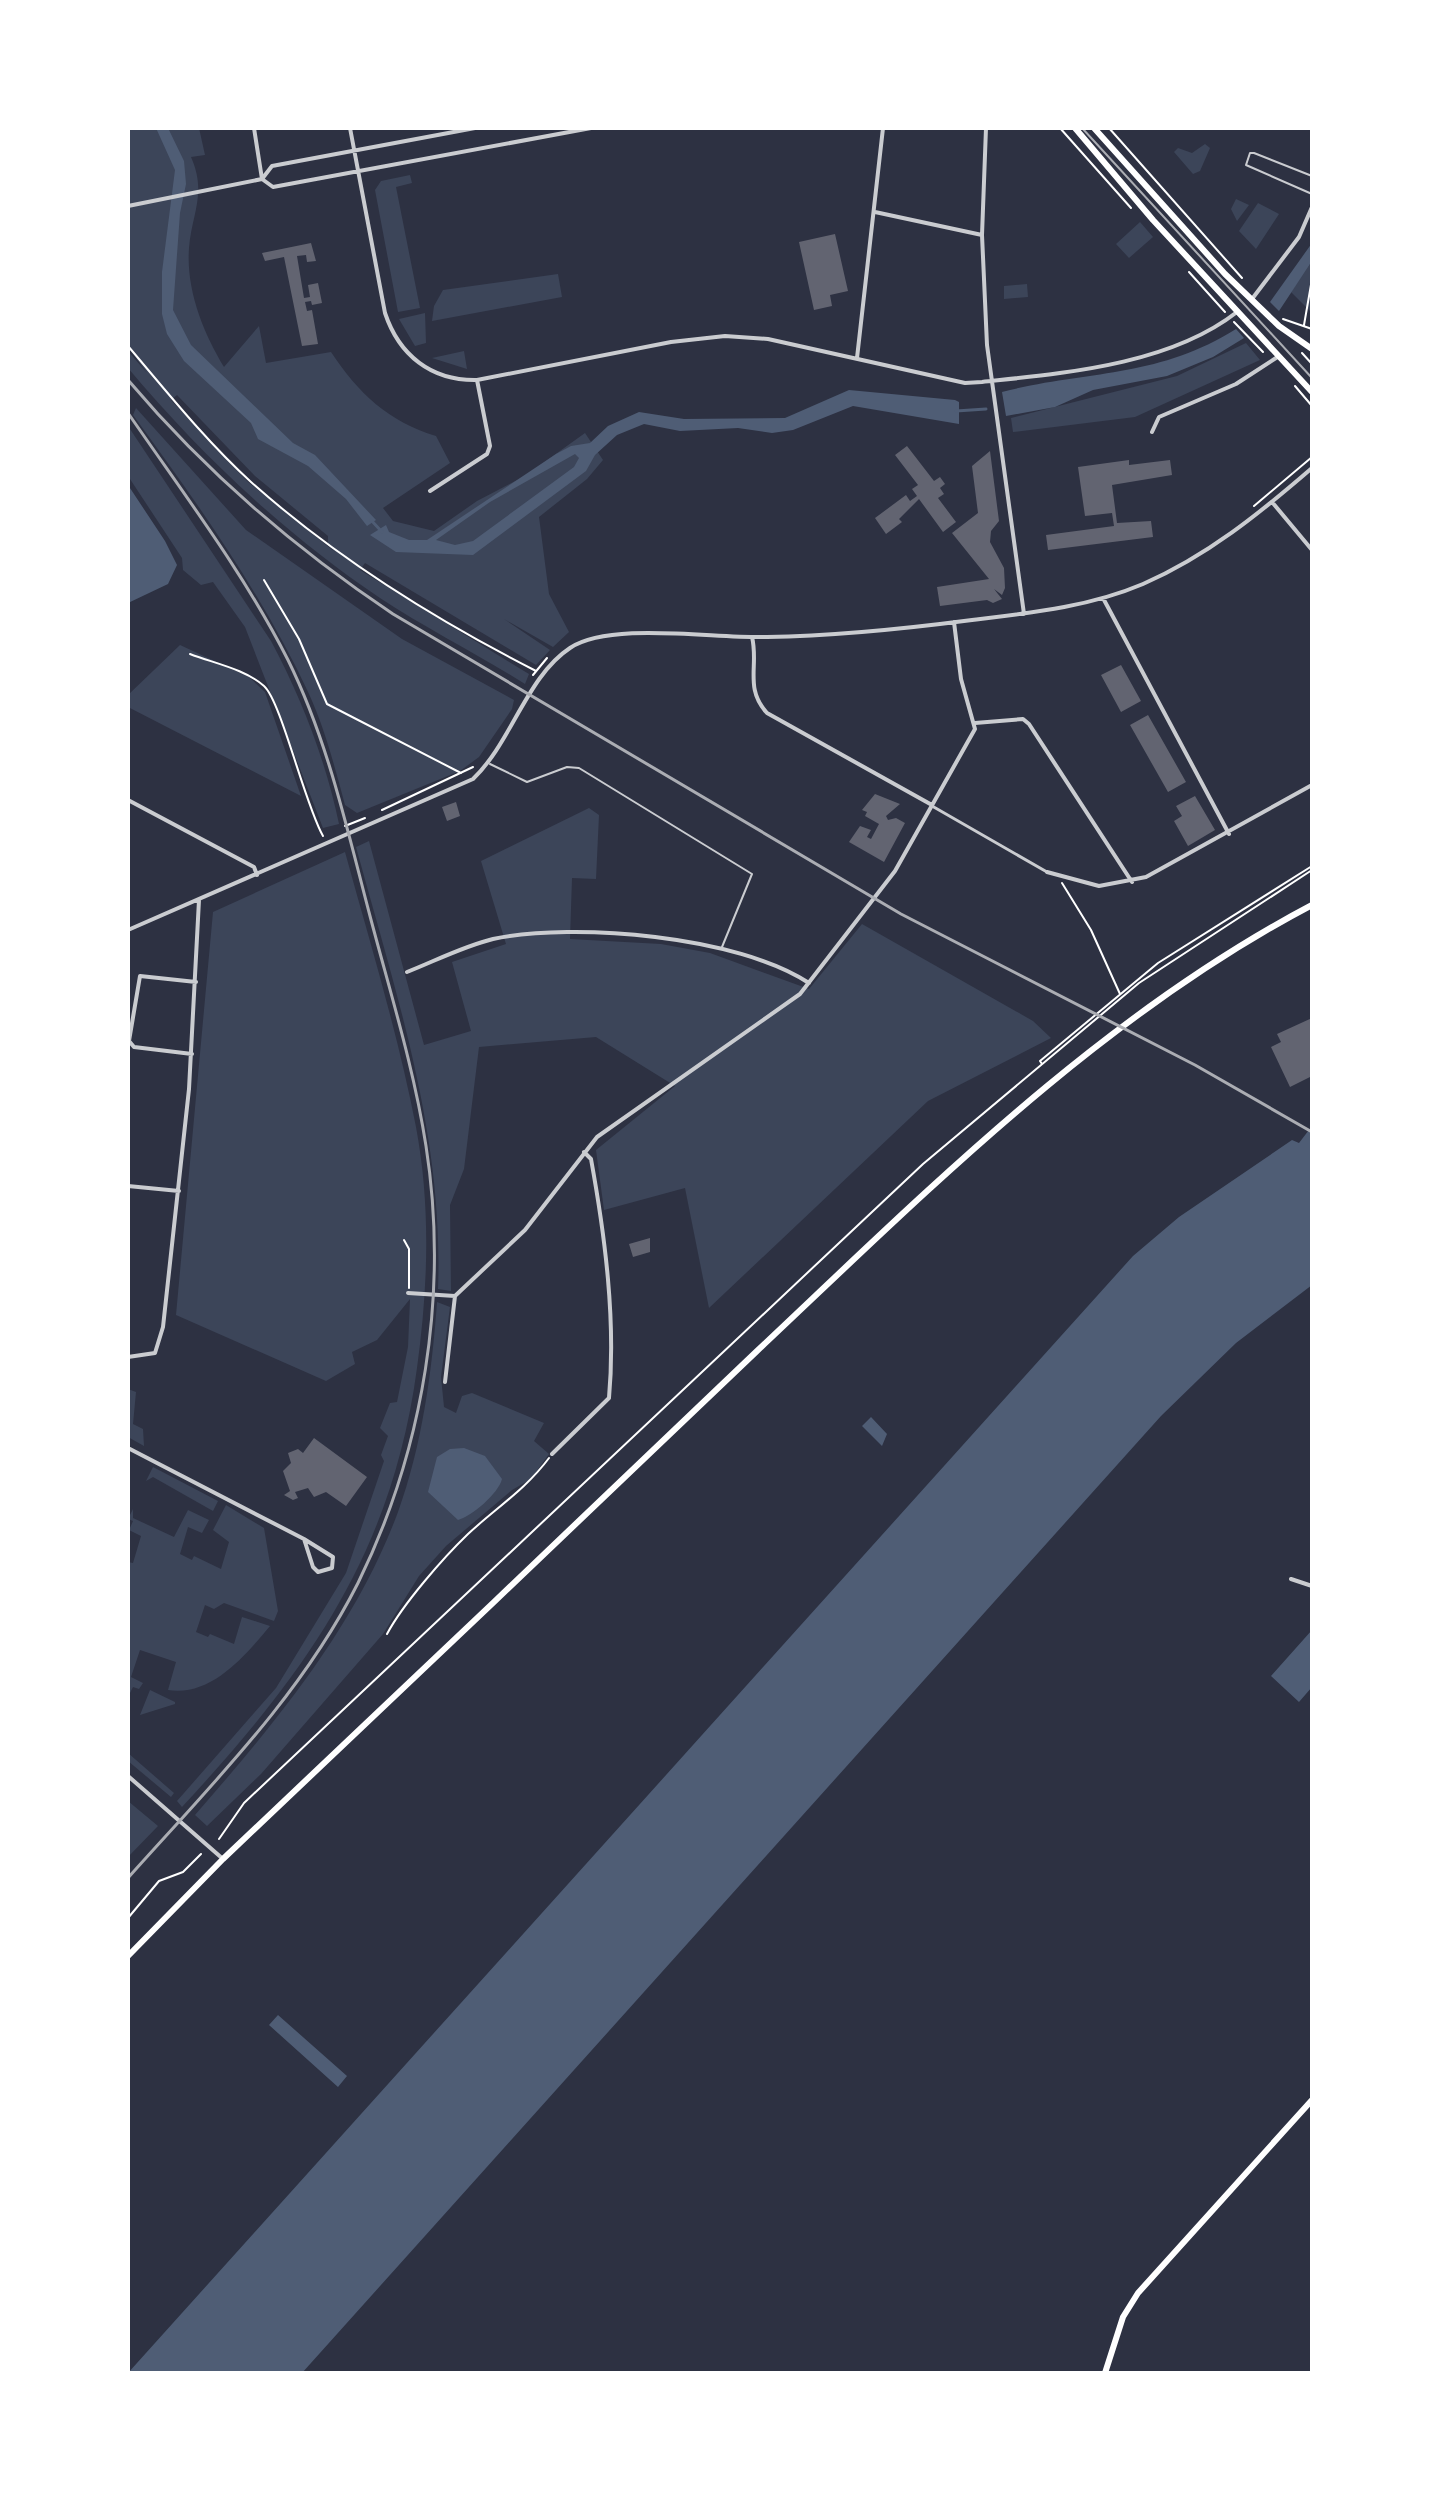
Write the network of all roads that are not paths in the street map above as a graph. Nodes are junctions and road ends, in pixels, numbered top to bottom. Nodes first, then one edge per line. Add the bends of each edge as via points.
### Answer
1 (254, 128) edge
2 (350, 128) edge
3 (475, 128) edge
4 (548, 128) edge
5 (591, 128) edge
6 (883, 128) edge
7 (986, 128) edge
8 (1075, 128) edge
9 (1094, 128) edge
10 (549, 136) junction
11 (354, 151) junction
12 (358, 171) junction
13 (1312, 176) edge
14 (262, 179) junction
15 (1312, 194) edge
16 (128, 206) edge
17 (1312, 207) edge
18 (874, 211) junction
19 (982, 235) junction
20 (1254, 296) junction
21 (1239, 310) junction
22 (1312, 349) edge
23 (1279, 356) junction
24 (857, 358) junction
25 (477, 380) junction
26 (992, 381) junction
27 (1312, 392) edge
28 (1152, 432) dead end
29 (1312, 468) edge
30 (430, 491) dead end
31 (1272, 502) junction
32 (1312, 550) edge
33 (1103, 598) junction
34 (1024, 614) junction
35 (954, 622) junction
36 (752, 637) junction
37 (975, 723) junction
38 (489, 764) junction
39 (1312, 785) edge
40 (128, 800) edge
41 (932, 806) junction
42 (1229, 834) junction
43 (1047, 872) joint
44 (257, 875) junction
45 (1132, 882) junction
46 (199, 900) junction
47 (1312, 905) edge
48 (128, 930) edge
49 (721, 950) junction
50 (407, 972) dead end
51 (196, 982) junction
52 (809, 983) junction
53 (192, 1054) junction
54 (584, 1152) junction
55 (128, 1186) edge
56 (179, 1191) junction
57 (408, 1293) road end
58 (455, 1296) junction
59 (128, 1357) edge
60 (445, 1382) dead end
61 (128, 1448) edge
62 (552, 1454) road end
63 (304, 1539) junction
64 (1291, 1579) dead end
65 (1312, 1586) edge
66 (128, 1776) edge
67 (223, 1859) junction
68 (128, 1956) edge
69 (1312, 2100) edge
70 (1105, 2373) edge

1 - 14 street
2 - 11 street
3 - 11 street
4 - 10 street
5 - 10 street
6 - 18 street
7 - 19 street
8 - 21 main road
9 - 20 main road
10 - 12 street
11 - 12 street
11 - 14 street via 272,166
12 - 14 street via 273,187
12 - 25 street via 393,332 423,366 444,376
13 - 15 lane via 1254,153 1246,165
14 - 16 street
17 - 20 street via 1299,237
18 - 19 street
18 - 24 street
19 - 26 street
20 - 21 main road
20 - 22 main road via 1279,326
21 - 23 main road
21 - 26 street via 1161,352
23 - 27 main road
23 - 28 street via 1236,384 1159,417
24 - 25 street via 768,339 725,336
24 - 26 street via 965,383
25 - 30 street via 490,446 487,454
26 - 34 street
29 - 31 street
31 - 32 street
31 - 33 street via 1210,549
33 - 34 street
33 - 42 street
34 - 35 street
35 - 36 street via 828,636
35 - 37 street via 961,679
36 - 38 street via 603,636 568,649
36 - 41 street via 751,683 767,713
37 - 41 street
37 - 45 street via 1023,719
38 - 44 street via 473,779
38 - 49 lane via 527,782 567,767 579,768 752,874
39 - 42 street
40 - 44 street via 254,867
41 - 43 street
41 - 52 street via 895,871
42 - 45 street
43 - 45 street via 1099,886
44 - 46 street
46 - 48 street
46 - 51 street
47 - 67 main road via 1178,984 958,1164
49 - 50 street via 649,937 570,933 492,939
49 - 52 street
51 - 53 street
51 - 53 street via 140,976 129,1041 134,1047
52 - 54 street via 643,1102
53 - 56 street
54 - 58 street via 525,1230
54 - 62 street via 591,1159 604,1249 609,1398
55 - 56 street
56 - 59 street via 161,1343 150,1355
57 - 58 street
58 - 60 street
61 - 63 street
63 - 63 street via 313,1567 318,1572 332,1568 329,1552
64 - 65 street
66 - 67 street
67 - 68 main road
69 - 70 main road via 1138,2293 1123,2317

